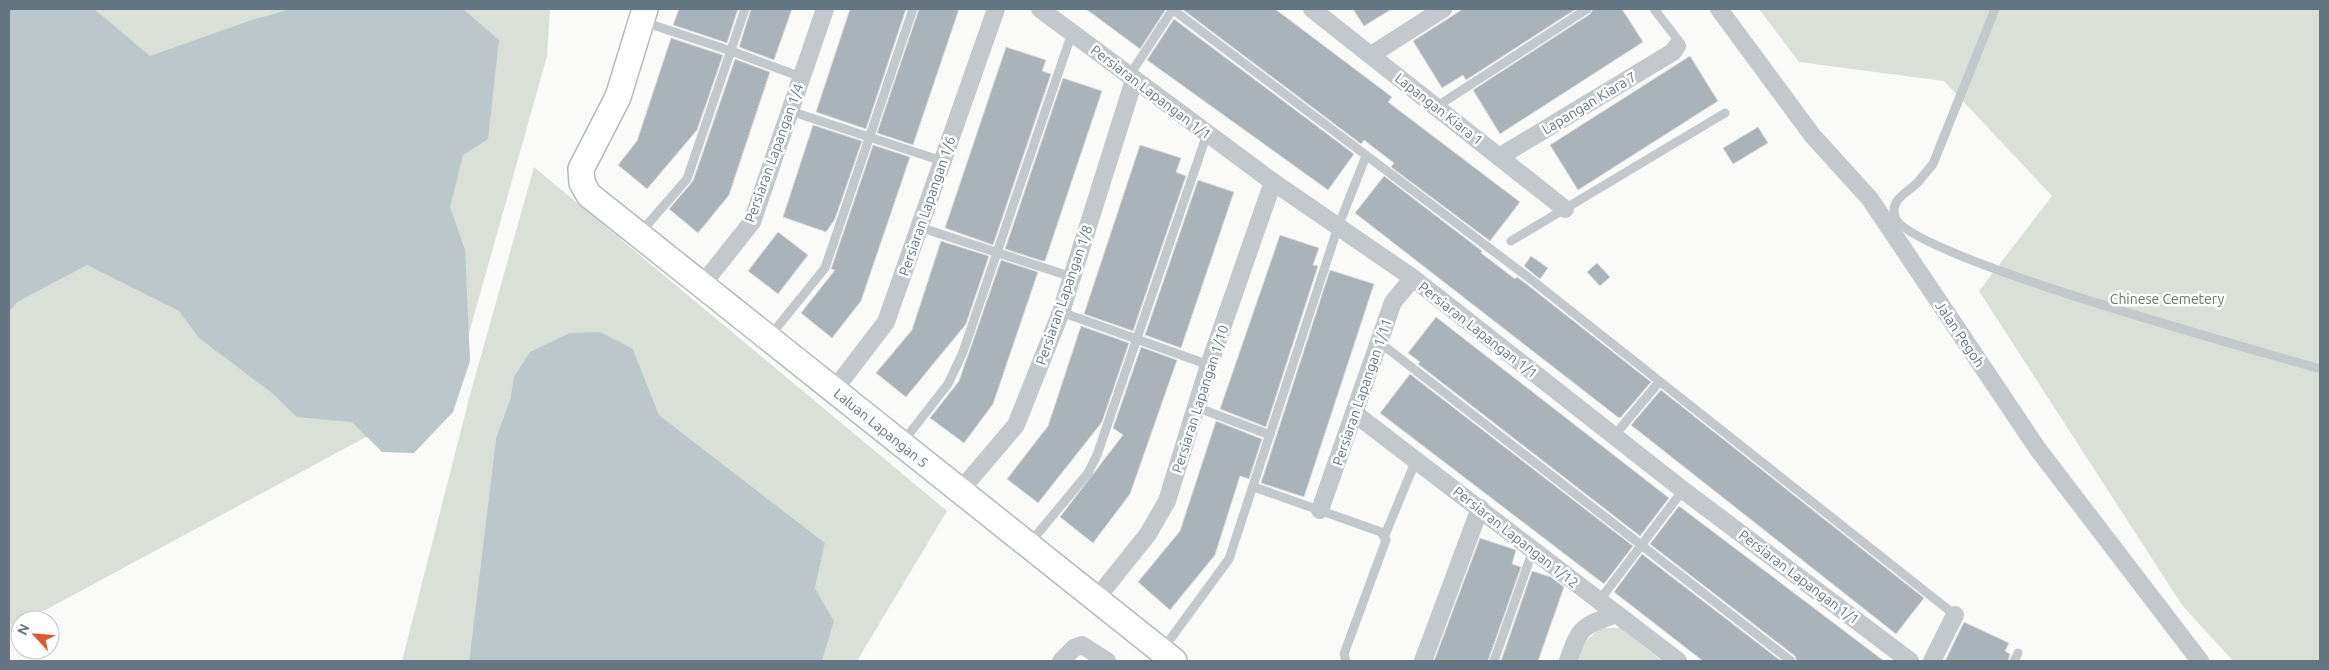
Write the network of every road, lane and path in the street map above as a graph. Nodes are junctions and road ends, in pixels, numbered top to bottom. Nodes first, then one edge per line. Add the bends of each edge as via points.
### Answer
1 (745, 9) edge
2 (825, 9) edge
3 (913, 9) edge
4 (996, 9) edge
5 (1040, 9) edge
6 (1173, 9) edge
7 (1312, 9) edge
8 (1443, 9) edge
9 (1587, 9) edge
10 (1654, 9) edge
11 (1719, 9) edge
12 (1995, 9) edge
13 (643, 15) edge
14 (1072, 33) junction
15 (1677, 46) joint
16 (731, 51) junction
17 (1371, 56) junction
18 (801, 77) junction
19 (1132, 78) junction
20 (1436, 107) junction
21 (790, 111) junction
22 (1725, 114) dead end
23 (1207, 134) junction
24 (869, 137) junction
25 (1366, 156) junction
26 (1500, 157) junction
27 (942, 161) junction
28 (1273, 182) junction
29 (1565, 209) junction
30 (919, 226) junction
31 (1338, 227) junction
32 (639, 235) junction
33 (1511, 241) dead end
34 (996, 252) junction
35 (1072, 277) junction
36 (1413, 278) junction
37 (702, 285) junction
38 (1061, 312) junction
39 (768, 338) junction
40 (1137, 339) junction
41 (1379, 342) junction
42 (1209, 365) junction
43 (2320, 369) edge
44 (1659, 382) junction
45 (834, 390) junction
46 (1196, 407) junction
47 (1354, 413) junction
48 (1270, 435) junction
49 (1614, 436) junction
50 (901, 444) junction
51 (1416, 460) junction
52 (1254, 487) junction
53 (960, 490) junction
54 (1683, 490) junction
55 (1480, 508) junction
56 (1320, 510) junction
57 (1385, 536) junction
58 (1642, 544) junction
59 (1028, 545) junction
60 (1534, 549) junction
61 (1096, 599) junction
62 (1599, 601) junction
63 (1617, 614) junction
64 (1954, 615) joint
65 (1167, 656) edge
66 (1061, 661) edge
67 (1107, 661) edge
68 (1346, 661) edge
69 (1423, 661) edge
70 (1494, 661) edge
71 (1568, 661) edge
72 (1678, 661) edge
73 (1791, 661) edge
74 (1910, 661) edge
75 (1932, 661) edge
76 (2200, 661) edge

1 - 16 lane
2 - 18 street, Persiaran Lapangan 1/4
3 - 24 lane
4 - 27 street, Persiaran Lapangan 1/6
5 - 14 street, Persiaran Lapangan 1/1
6 - 19 lane
6 - 25 lane
7 - 17 street, Lapangan Kiara 1
8 - 17 street
9 - 20 lane
10 - 15 lane via 1678,40
11 - 76 street, Jalan Pegoh via 1812,135 1870,199 2037,448
12 - 43 lane via 1932,164 1918,183 1900,196 1894,208 1895,218 1903,228 1940,248 2055,290
13 - 16 lane
13 - 32 street, Laluan Lapangan 5 via 618,97 581,169 582,183 589,195
14 - 19 street, Persiaran Lapangan 1/1
14 - 34 lane
15 - 26 street, Lapangan Kiara 7 via 1673,52
16 - 18 lane
16 - 32 lane via 687,179
17 - 20 street, Lapangan Kiara 1
18 - 21 street, Persiaran Lapangan 1/4
19 - 23 street, Persiaran Lapangan 1/1
19 - 35 street, Persiaran Lapangan 1/8
20 - 26 street, Lapangan Kiara 1
21 - 24 lane
21 - 37 street, Persiaran Lapangan 1/4 via 752,222
22 - 29 lane
23 - 28 street, Persiaran Lapangan 1/1
23 - 40 lane
24 - 27 lane
24 - 39 lane via 825,268
25 - 31 lane
25 - 44 lane via 1533,281
26 - 29 street, Lapangan Kiara 1
27 - 30 street, Persiaran Lapangan 1/6
28 - 31 street, Persiaran Lapangan 1/1
28 - 42 street, Persiaran Lapangan 1/10
29 - 33 lane
30 - 34 lane
30 - 45 street, Persiaran Lapangan 1/6 via 886,322
31 - 36 street, Persiaran Lapangan 1/1
31 - 48 lane
32 - 37 street, Laluan Lapangan 5
34 - 35 lane
34 - 50 lane via 963,352 948,384
35 - 38 street, Persiaran Lapangan 1/8
36 - 41 street, Persiaran Lapangan 1/11 via 1393,302
36 - 49 street, Persiaran Lapangan 1/1
37 - 39 street, Laluan Lapangan 5
38 - 40 lane
38 - 53 street, Persiaran Lapangan 1/8 via 1016,425
39 - 45 street, Laluan Lapangan 5
40 - 42 lane
40 - 59 lane via 1088,473
41 - 47 street, Persiaran Lapangan 1/11
41 - 58 lane
42 - 46 street, Persiaran Lapangan 1/10
44 - 49 lane
44 - 64 lane
45 - 50 street, Laluan Lapangan 5
46 - 48 lane
46 - 61 street, Persiaran Lapangan 1/10 via 1167,501 1148,534
47 - 51 street, Persiaran Lapangan 1/12
47 - 56 street, Persiaran Lapangan 1/11
48 - 52 lane
49 - 54 street, Persiaran Lapangan 1/1
50 - 53 street, Laluan Lapangan 5
51 - 55 street, Persiaran Lapangan 1/12
51 - 57 lane
52 - 56 lane
52 - 65 lane via 1229,558
53 - 59 street, Laluan Lapangan 5
54 - 58 lane
54 - 74 street, Persiaran Lapangan 1/1
55 - 60 street, Persiaran Lapangan 1/12
55 - 69 street
56 - 57 lane
57 - 68 lane via 1344,654
58 - 62 lane
58 - 73 lane
59 - 61 street, Laluan Lapangan 5
60 - 62 street, Persiaran Lapangan 1/12
60 - 70 lane
61 - 65 street, Laluan Lapangan 5
62 - 63 street, Persiaran Lapangan 1/12
63 - 71 street via 1587,624 1576,637
63 - 72 street, Persiaran Lapangan 1/12
64 - 75 street
66 - 67 street via 1082,645

